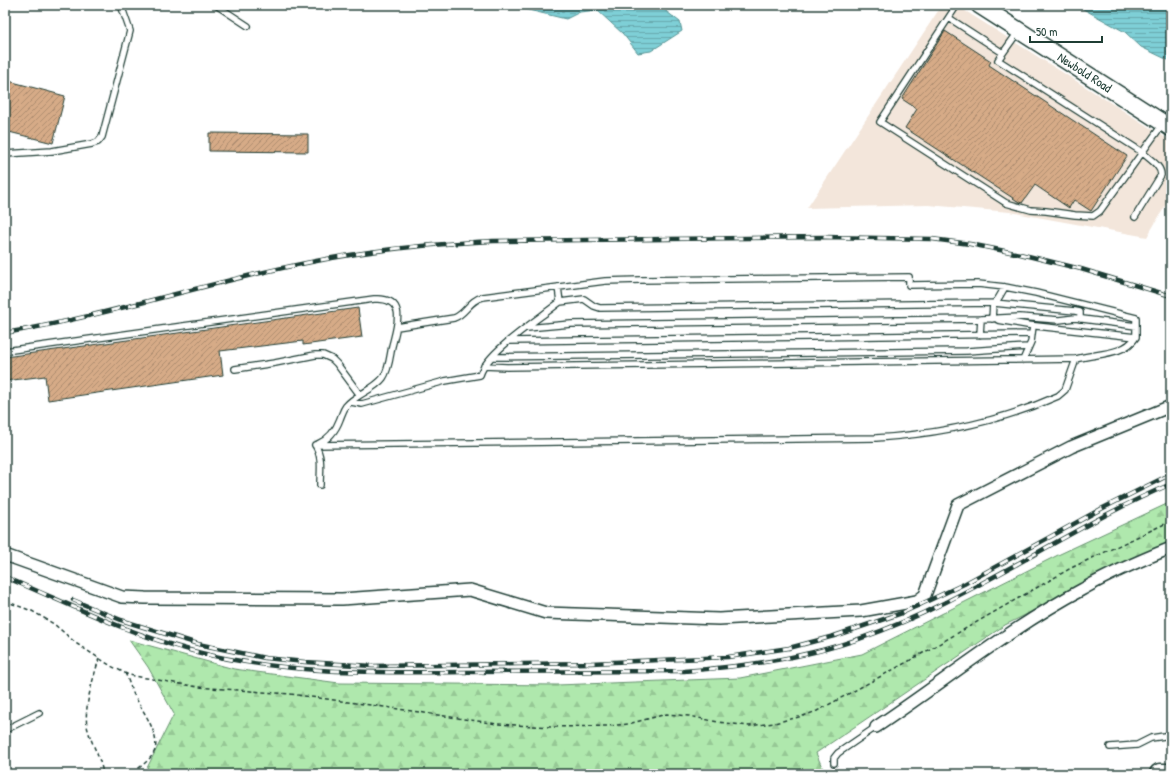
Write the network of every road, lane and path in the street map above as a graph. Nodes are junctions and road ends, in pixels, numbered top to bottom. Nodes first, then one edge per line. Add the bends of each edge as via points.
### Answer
1 (121, 5) edge
2 (216, 5) edge
3 (957, 5) edge
4 (979, 5) edge
5 (949, 18) junction
6 (248, 26) dead end
7 (1020, 30) junction
8 (1003, 53) junction
9 (1167, 125) edge
10 (1142, 152) junction
11 (5, 154) edge
12 (1135, 217) dead end
13 (558, 287) junction
14 (1005, 287) junction
15 (560, 302) junction
16 (994, 303) junction
17 (1080, 318) junction
18 (981, 319) junction
19 (992, 319) junction
20 (1033, 326) junction
21 (1136, 326) junction
22 (397, 327) junction
23 (524, 328) junction
24 (1032, 334) junction
25 (980, 335) junction
26 (1136, 337) junction
27 (509, 341) junction
28 (1028, 347) junction
29 (5, 351) edge
30 (493, 357) junction
31 (1076, 359) junction
32 (1023, 360) junction
33 (484, 366) junction
34 (235, 368) dead end
35 (360, 395) junction
36 (351, 402) junction
37 (1171, 406) edge
38 (315, 445) junction
39 (320, 484) dead end
40 (1171, 522) edge
41 (1171, 548) edge
42 (5, 555) edge
43 (5, 601) edge
44 (99, 658) junction
45 (125, 673) junction
46 (39, 713) dead end
47 (876, 727) joint
48 (5, 730) edge
49 (1171, 735) edge
50 (1110, 747) dead end
51 (834, 763) dead end
52 (103, 774) edge
53 (131, 774) edge
54 (1160, 774) edge
55 (1171, 774) edge

1 - 11 lane via 130,31 102,137 92,144 52,151
2 - 6 lane
3 - 5 lane
4 - 7 main road, Newbold Road
5 - 8 lane
5 - 10 lane via 880,122 1006,203 1031,210 1075,216 1093,216 1100,211
7 - 8 lane
7 - 9 main road, Newbold Road
8 - 10 lane via 998,60
9 - 10 lane
10 - 12 lane via 1159,167 1161,175
13 - 14 lane via 605,281 909,277 909,285 978,284
13 - 15 lane
13 - 22 lane via 483,297 475,299 461,315 454,318
14 - 16 lane
14 - 21 lane via 1136,318
15 - 16 lane via 584,299 600,308
15 - 23 lane
16 - 17 lane via 1075,311 1080,312
16 - 19 lane
17 - 19 lane via 1059,320 1020,316
17 - 21 lane
18 - 19 lane
18 - 23 lane via 571,324
18 - 25 lane
19 - 20 lane
20 - 24 lane
20 - 26 lane
21 - 26 lane
22 - 29 lane via 398,315 395,306 389,301 378,299
22 - 35 lane via 385,375 381,381
23 - 27 lane
24 - 25 lane
24 - 28 lane
25 - 27 lane
26 - 31 lane via 1117,350
27 - 30 lane
28 - 30 lane via 967,351
28 - 32 lane
30 - 33 lane
31 - 32 lane
31 - 38 lane via 1064,390 1058,396 993,420 963,428 920,434 876,438
32 - 33 lane
33 - 36 lane via 480,375 445,381 362,404
34 - 35 lane via 324,355 337,364
35 - 36 lane
36 - 38 lane via 344,409 339,422 327,439
37 - 42 street via 1071,447 958,505 925,595 917,601 861,611 719,619 546,613 470,590 342,599 122,597
38 - 39 lane via 321,457
40 - 45 path via 1071,568 831,704 803,716 749,726 667,714 628,724 608,726 552,727 497,724 290,694 198,687
41 - 47 street via 1134,563 1062,601
43 - 44 path via 32,611 54,624 77,644
44 - 45 path
44 - 52 path via 86,720 87,730
45 - 53 path via 151,726 156,744 151,756
46 - 48 lane
47 - 51 lane via 838,752
49 - 50 lane via 1152,738 1137,745
54 - 55 highway

